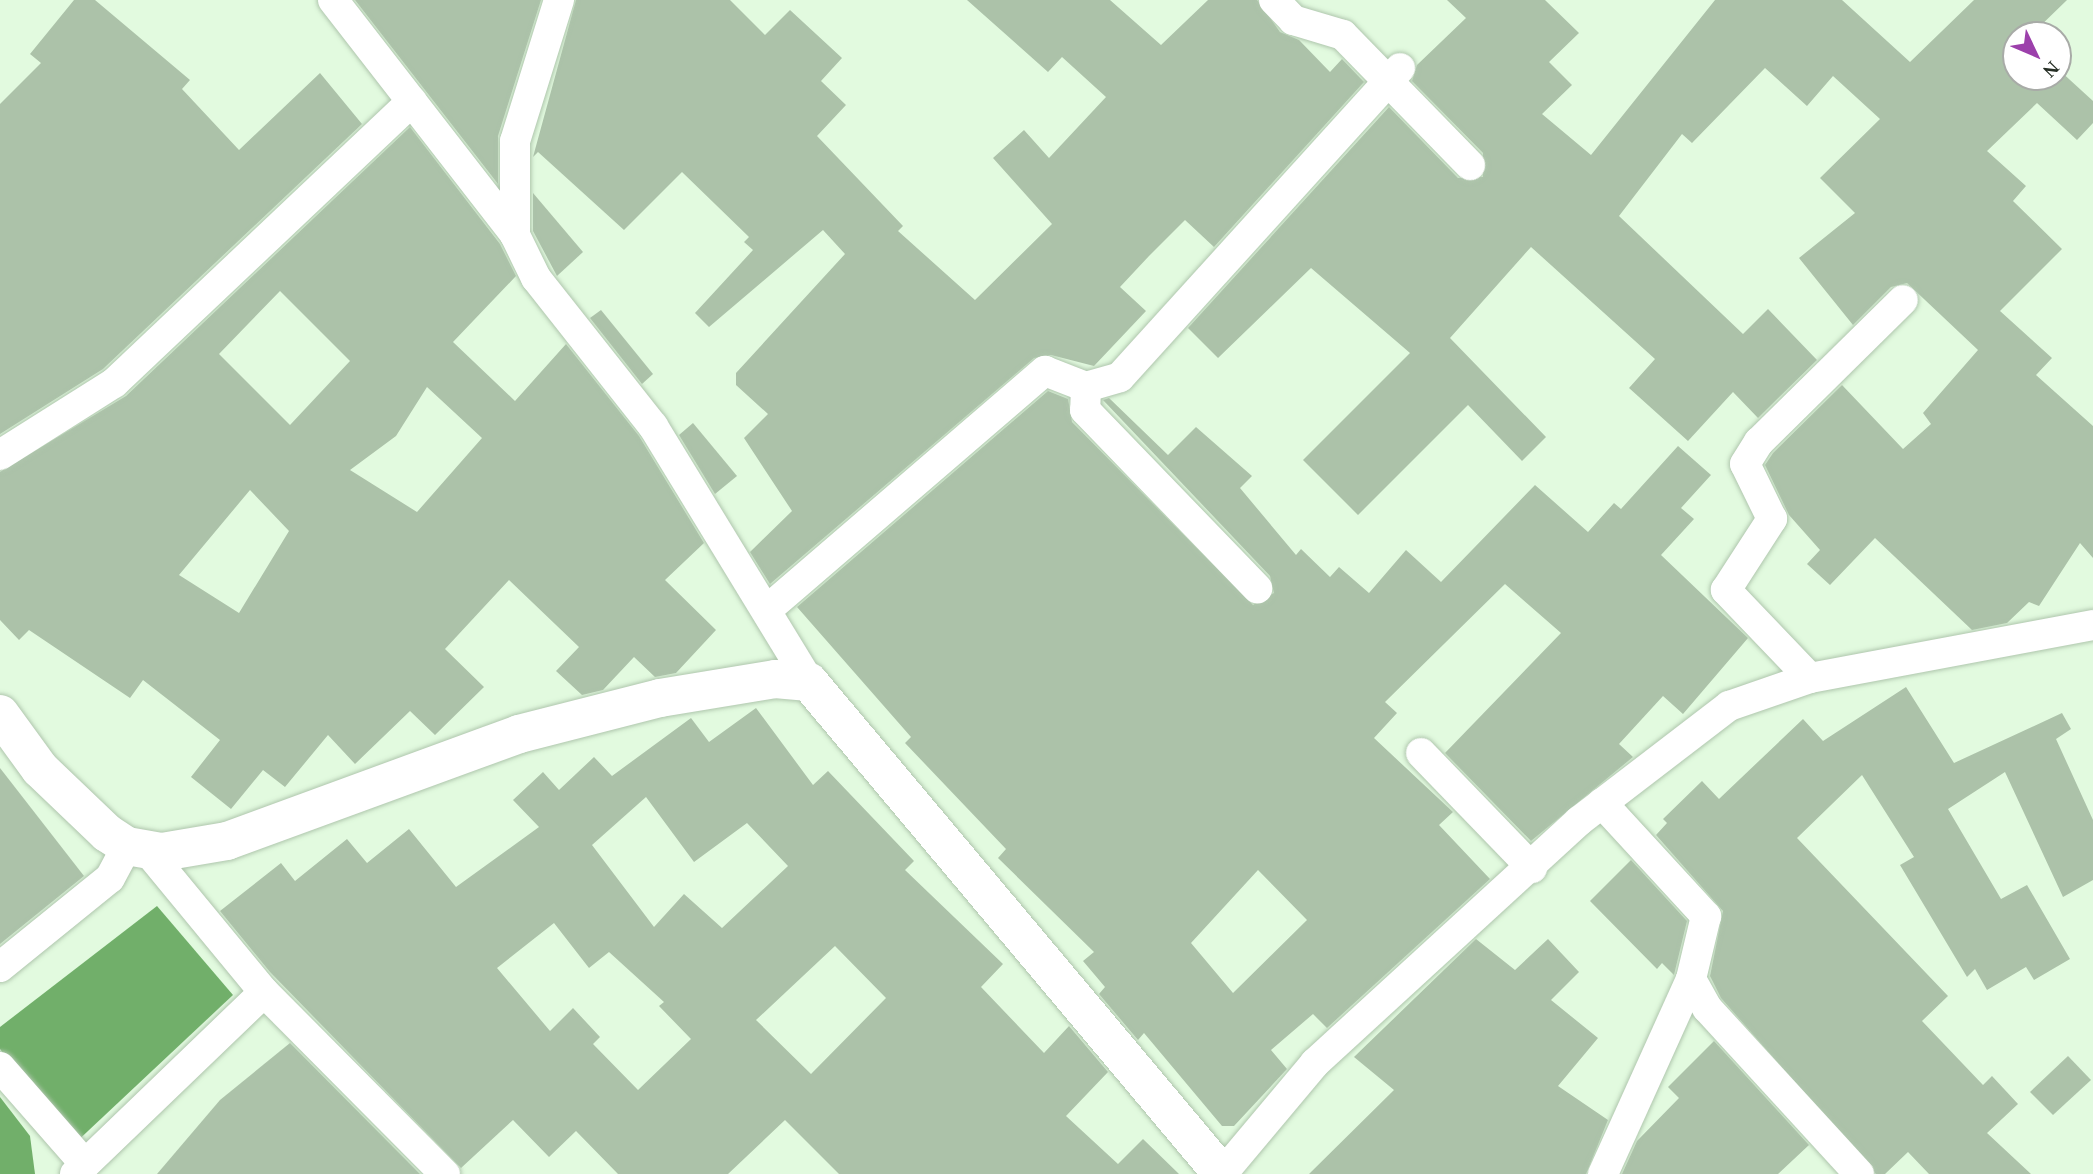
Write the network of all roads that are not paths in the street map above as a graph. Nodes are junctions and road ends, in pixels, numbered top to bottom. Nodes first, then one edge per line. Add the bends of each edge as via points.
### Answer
1 (333, 0) edge
2 (559, 0) edge
3 (1274, 0) edge
4 (1395, 74) junction
5 (412, 101) junction
6 (1470, 165) dead end
7 (515, 235) junction
8 (1903, 300) dead end
9 (1086, 387) junction
10 (0, 456) edge
11 (1257, 588) dead end
12 (769, 608) junction
13 (2093, 625) edge
14 (1810, 678) junction
15 (809, 682) junction
16 (0, 714) edge
17 (1421, 753) dead end
18 (1602, 803) junction
19 (137, 847) junction
20 (1532, 868) junction
21 (0, 967) edge
22 (1691, 979) junction
23 (264, 992) junction
24 (1, 1067) edge
25 (80, 1169) edge
26 (445, 1174) edge
27 (1222, 1174) edge
28 (1603, 1174) edge
29 (1859, 1174) edge

1 - 5 street
2 - 7 street via 515,141
3 - 4 street via 1293,20 1343,35
4 - 6 street
4 - 9 street via 1120,377
5 - 7 street
5 - 10 street via 114,383
7 - 12 street via 536,278 653,426 714,520 731,560
8 - 14 street via 1759,442 1745,464 1772,519 1728,578 1726,590
9 - 11 street via 1085,411
9 - 12 street via 1045,370
12 - 15 street
13 - 14 street
14 - 18 street via 1730,706
15 - 19 main road via 775,678 660,698 519,734 227,841 162,852
15 - 27 main road
16 - 19 main road via 40,769
17 - 20 street
18 - 20 street
18 - 22 street via 1706,916
19 - 21 street via 110,878
19 - 23 street
20 - 27 street via 1315,1063
22 - 28 street
22 - 29 street via 1707,1008
23 - 25 street
23 - 26 street
24 - 25 street via 63,1139

